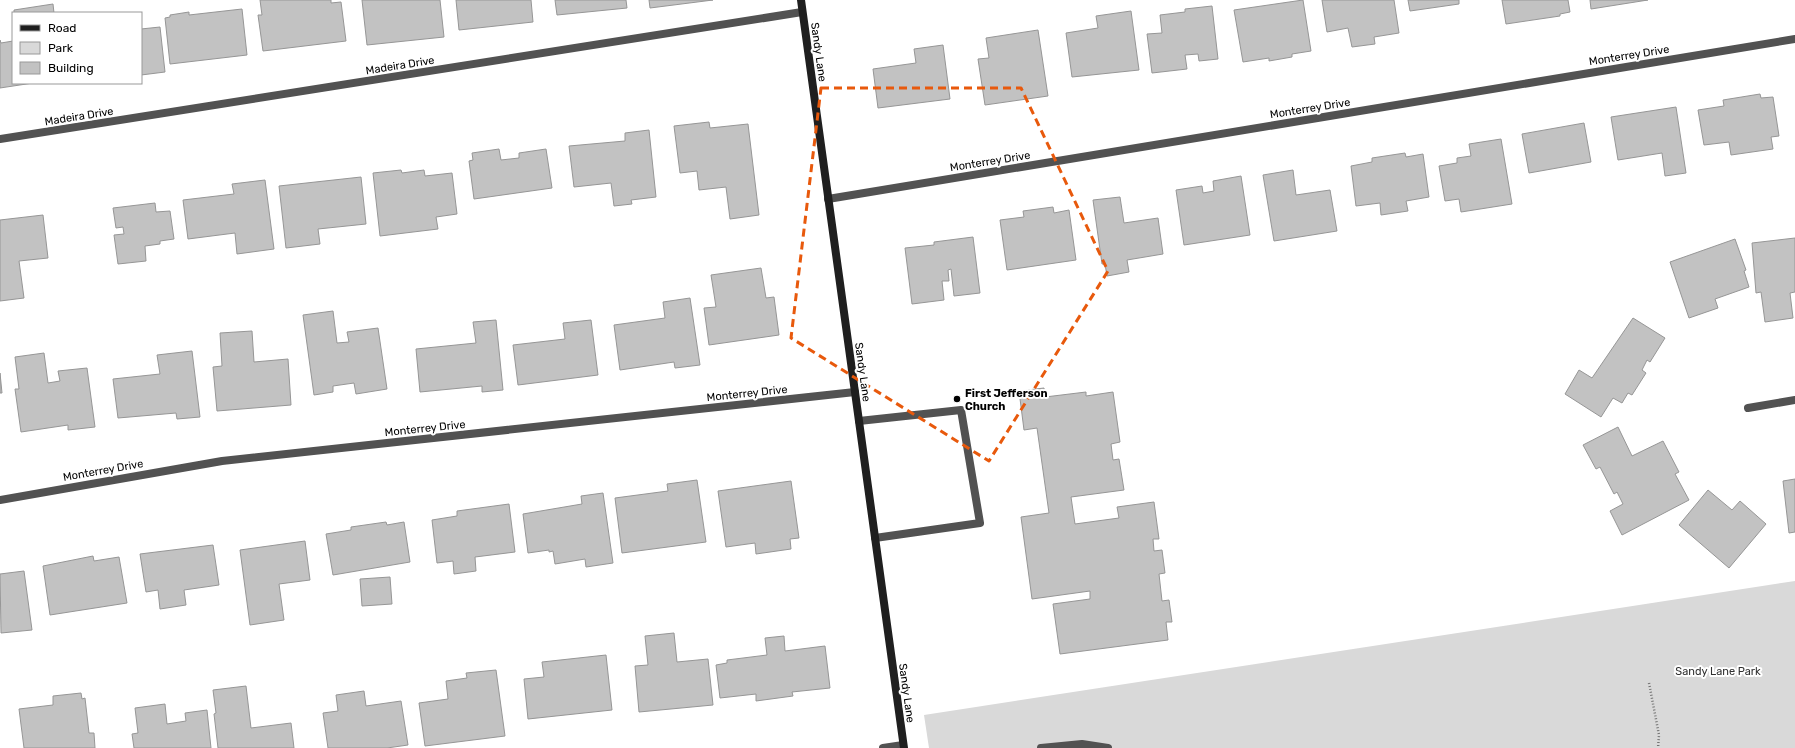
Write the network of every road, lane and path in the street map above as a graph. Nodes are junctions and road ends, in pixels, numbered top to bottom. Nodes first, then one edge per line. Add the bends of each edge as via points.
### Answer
1 (801, 0) edge
2 (802, 12) junction
3 (1795, 39) edge
4 (0, 140) edge
5 (828, 199) junction
6 (855, 392) junction
7 (1795, 400) edge
8 (1748, 408) dead end
9 (859, 421) junction
10 (0, 500) edge
11 (875, 538) junction
12 (1649, 683) dead end
13 (904, 747) edge
14 (883, 748) edge
15 (1041, 748) edge
16 (1108, 748) edge
17 (1658, 748) edge

1 - 2 street, Sandy Lane
2 - 4 street, Madeira Drive
2 - 5 street, Sandy Lane
3 - 5 street, Monterrey Drive
5 - 6 street, Sandy Lane
6 - 9 street, Sandy Lane
6 - 10 street, Monterrey Drive via 222,461
7 - 8 street
9 - 11 street, Sandy Lane
9 - 11 street via 961,410 980,523
11 - 13 street, Sandy Lane
12 - 17 path via 1659,735
13 - 14 street
15 - 16 street via 1082,744

